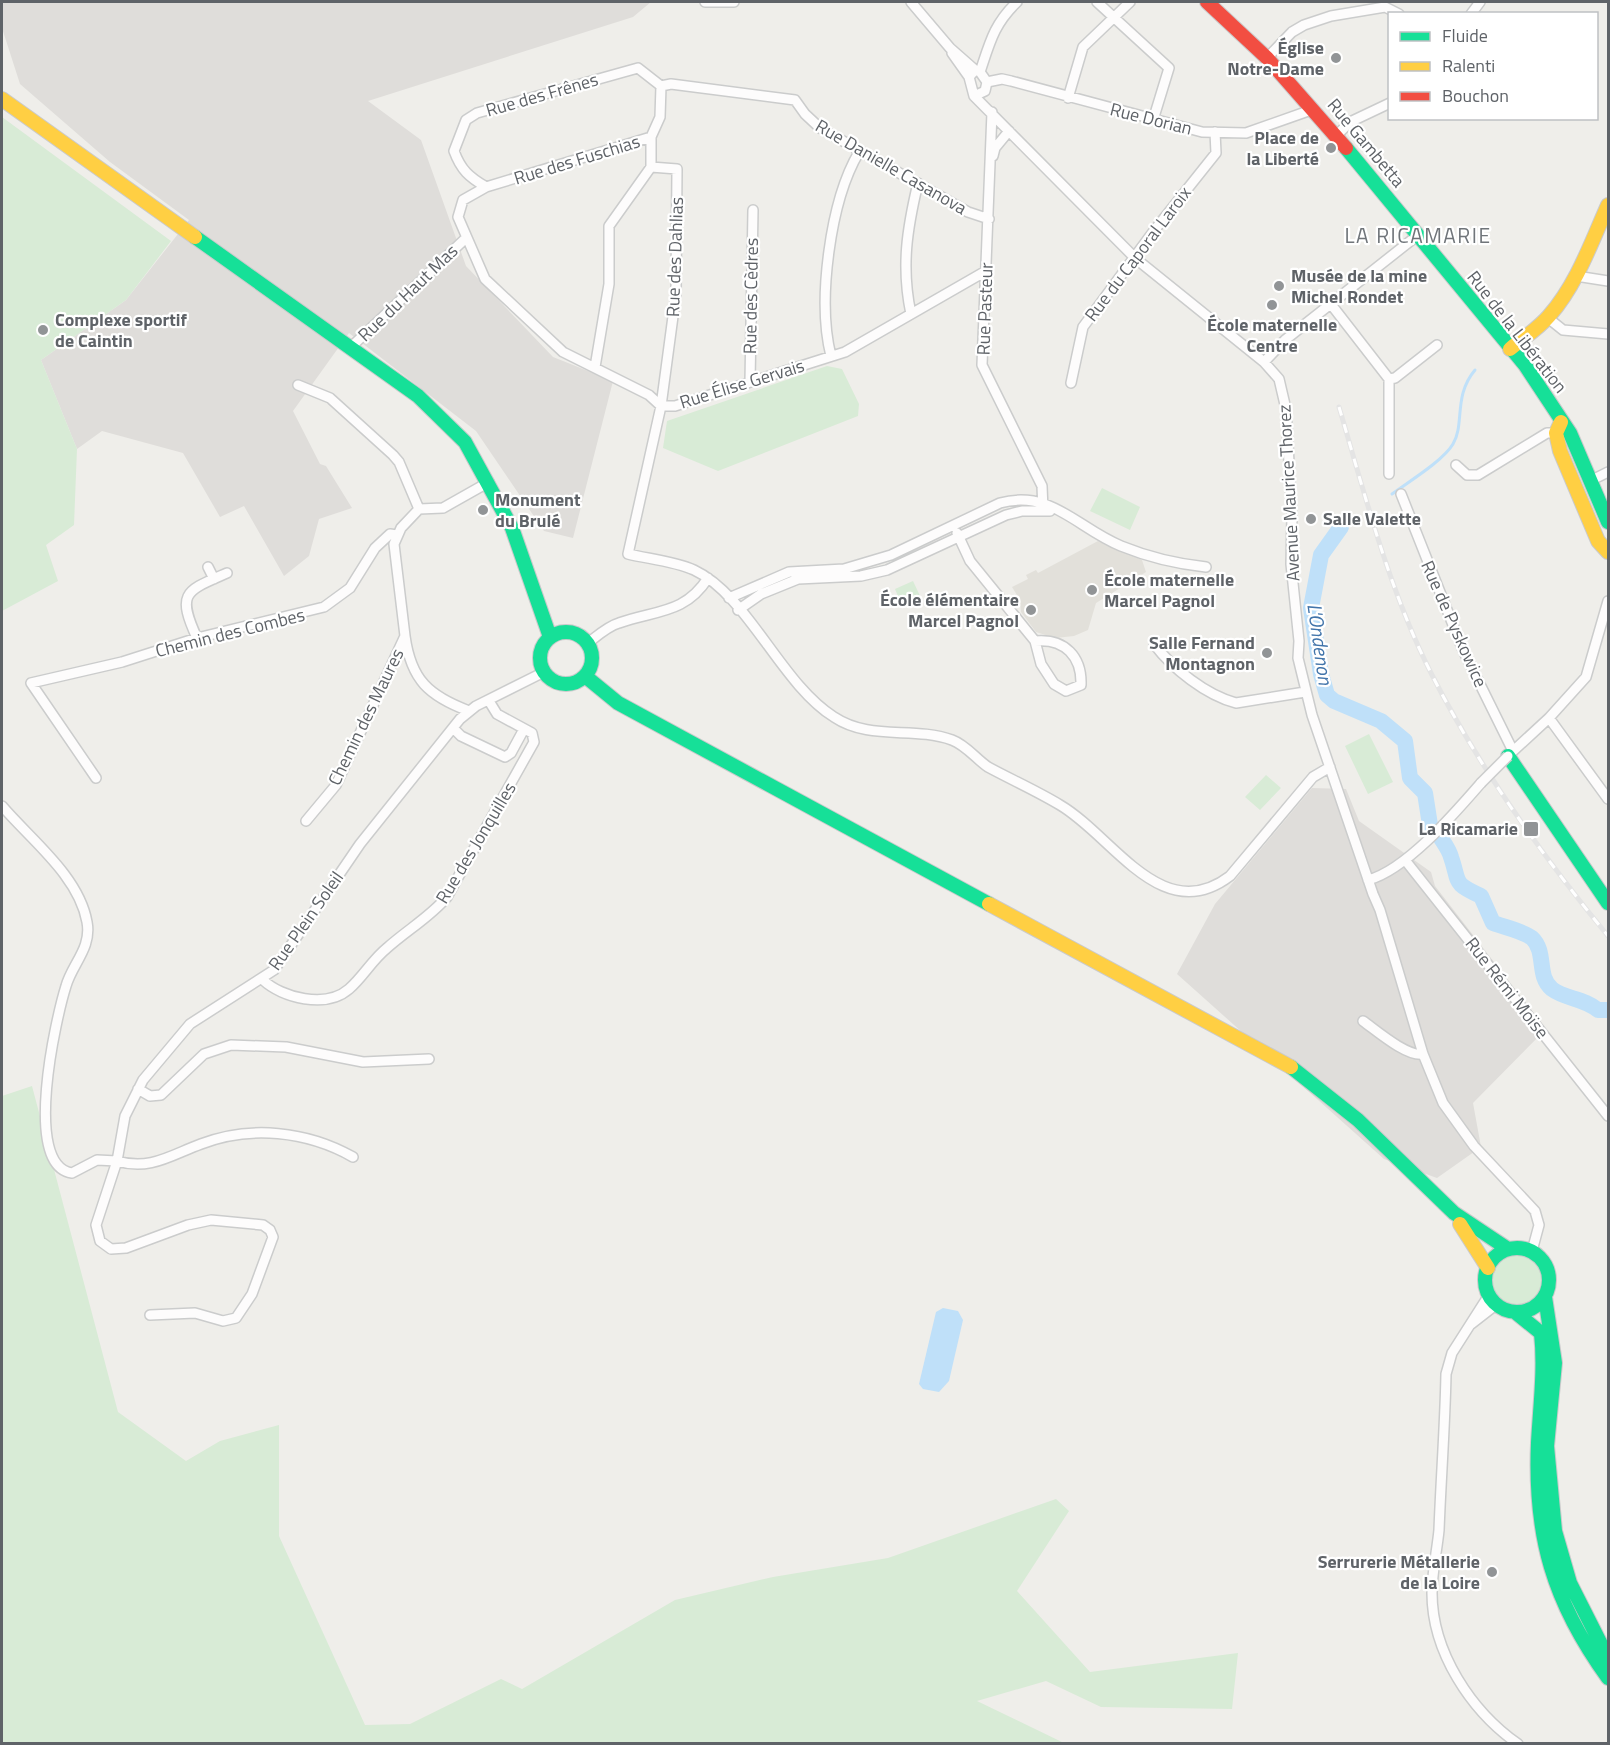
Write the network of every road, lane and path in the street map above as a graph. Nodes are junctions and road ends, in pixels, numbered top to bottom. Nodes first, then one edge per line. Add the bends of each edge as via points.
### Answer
1 (705, 2) edge
2 (734, 2) edge
3 (911, 2) edge
4 (1017, 2) edge
5 (1097, 2) edge
6 (1130, 2) edge
7 (1207, 2) edge
8 (1375, 2) edge
9 (1384, 4) edge
10 (1112, 16) junction
11 (1267, 58) junction
12 (975, 73) junction
13 (661, 86) junction
14 (986, 87) junction
15 (974, 96) junction
16 (1068, 98) junction
17 (2, 99) edge
18 (1388, 103) edge
19 (1314, 109) junction
20 (992, 112) junction
21 (1154, 117) junction
22 (1009, 131) junction
23 (1215, 132) junction
24 (1337, 135) junction
25 (651, 137) junction
26 (859, 152) junction
27 (651, 167) junction
28 (991, 167) junction
29 (918, 183) junction
30 (486, 187) junction
31 (1608, 204) edge
32 (753, 210) dead end
33 (988, 219) junction
34 (1418, 235) junction
35 (466, 238) junction
36 (1135, 258) junction
37 (986, 271) junction
38 (1576, 276) junction
39 (1608, 281) edge
40 (1330, 303) junction
41 (911, 314) junction
42 (1548, 318) junction
43 (1608, 334) edge
44 (1437, 345) dead end
45 (350, 348) junction
46 (1510, 349) junction
47 (831, 356) junction
48 (1264, 362) junction
49 (595, 367) junction
50 (1389, 379) junction
51 (750, 382) junction
52 (1071, 383) dead end
53 (298, 385) dead end
54 (661, 406) junction
55 (1558, 428) junction
56 (1456, 465) dead end
57 (1608, 472) edge
58 (1389, 474) dead end
59 (1590, 481) junction
60 (489, 482) junction
61 (1401, 494) dead end
62 (1044, 506) junction
63 (419, 509) junction
64 (1608, 522) edge
65 (953, 525) junction
66 (397, 535) junction
67 (959, 537) junction
68 (1608, 552) edge
69 (208, 567) dead end
70 (1206, 567) dead end
71 (227, 573) dead end
72 (708, 578) junction
73 (214, 579) junction
74 (729, 598) junction
75 (1608, 601) edge
76 (738, 610) junction
77 (405, 636) junction
78 (550, 637) junction
79 (197, 638) junction
80 (1035, 641) junction
81 (588, 643) junction
82 (1154, 644) dead end
83 (544, 672) junction
84 (585, 676) junction
85 (1305, 692) junction
86 (489, 701) junction
87 (469, 711) junction
88 (1549, 718) junction
89 (453, 728) junction
90 (524, 729) junction
91 (1510, 754) junction
92 (1330, 766) junction
93 (96, 778) dead end
94 (1605, 786) edge
95 (1608, 799) edge
96 (2, 806) edge
97 (306, 821) dead end
98 (1405, 860) junction
99 (1368, 880) junction
100 (1608, 903) edge
101 (263, 980) junction
102 (1363, 1021) dead end
103 (1423, 1054) junction
104 (429, 1059) dead end
105 (138, 1089) junction
106 (1608, 1116) edge
107 (353, 1156) dead end
108 (117, 1161) junction
109 (1454, 1215) junction
110 (1508, 1249) junction
111 (1532, 1251) junction
112 (1488, 1268) junction
113 (1545, 1297) junction
114 (1493, 1300) junction
115 (1515, 1312) junction
116 (150, 1315) dead end
117 (1608, 1658) edge
118 (1608, 1678) edge
119 (1518, 1743) edge

1 - 2 street
3 - 12 street, Avenue Maurice Thorez via 950,48 957,63
4 - 12 street via 1001,17
5 - 10 street
6 - 10 street
7 - 11 main road, Rue Gambetta
8 - 9 street
9 - 11 street via 1304,25
10 - 16 street via 1083,46
10 - 21 street via 1169,68
11 - 19 main road, Rue Gambetta
12 - 14 street, Avenue Maurice Thorez
12 - 15 street
13 - 25 street, Rue des Fuschias via 660,117
13 - 26 street, Rue Danielle Casanova via 795,99 820,129
13 - 30 street, Rue des Frênes via 638,68 477,113 466,120 454,151 459,166
14 - 15 street
14 - 16 street, Rue Dorian via 1002,79
14 - 20 street, Avenue Maurice Thorez
15 - 20 street, Avenue Maurice Thorez
16 - 21 street, Rue Dorian
17 - 45 main road
18 - 24 street via 1350,122
19 - 23 street, Rue Dorian via 1246,134
19 - 24 main road, Rue Gambetta
20 - 22 street, Avenue Maurice Thorez
20 - 28 street, Rue Pasteur
21 - 23 street, Rue Dorian via 1202,132
22 - 28 street, Rue Pasteur via 995,148
22 - 36 street, Avenue Maurice Thorez
23 - 36 street, Rue du Caporal Laroix via 1216,153
24 - 34 main road, Rue Gambetta
25 - 27 street
25 - 30 street, Rue des Fuschias
26 - 29 street, Rue Danielle Casanova
26 - 47 street via 838,198 824,298 825,335
27 - 49 street via 609,226 609,284
27 - 54 street, Rue des Dahlias via 677,170 676,294
28 - 33 street, Rue Pasteur
29 - 33 street, Rue Danielle Casanova
29 - 41 street via 907,229 906,288
30 - 35 street, Rue Élise Gervais via 463,200 458,217
31 - 38 main road
32 - 51 street, Rue des Cèdres
33 - 37 street, Rue Pasteur
34 - 40 street
34 - 46 main road, Rue de la Libération
35 - 45 street, Rue du Haut Mas
35 - 49 street, Rue Élise Gervais via 485,279 563,352
36 - 48 street, Avenue Maurice Thorez
36 - 52 street, Rue du Caporal Laroix via 1083,327
37 - 41 street, Rue Élise Gervais
37 - 62 street, Rue Pasteur via 982,365 1042,486
38 - 39 street
38 - 42 main road
40 - 48 street via 1275,348
40 - 50 street
41 - 47 street, Rue Élise Gervais
42 - 43 street via 1563,330
42 - 46 main road
44 - 50 street
45 - 60 main road via 418,396 465,442
46 - 55 main road, Rue de la Libération via 1528,370
47 - 51 street, Rue Élise Gervais
48 - 85 street, Avenue Maurice Thorez via 1279,379 1286,409 1291,564 1298,658
49 - 54 street, Rue Élise Gervais via 649,395
50 - 58 street
51 - 54 street, Rue Élise Gervais
53 - 63 street via 330,398 393,455
54 - 72 street via 628,554 693,570
55 - 56 street via 1491,469 1472,476
55 - 59 main road, Rue de la Libération via 1570,433
55 - 68 main road via 1560,451 1598,541
57 - 59 street
59 - 64 main road, Rue de la Libération
60 - 63 street via 443,508
60 - 78 main road via 512,528
61 - 91 street, Rue de Pyskowice via 1463,650
62 - 65 street via 1020,498
62 - 67 street via 1006,515
62 - 70 street via 1121,546
63 - 66 street, Chemin des Combes
65 - 67 street
65 - 74 street via 860,566 789,572
66 - 77 street, Chemin des Maures via 394,555
66 - 79 street, Chemin des Combes via 390,534 375,548 350,588 324,608
67 - 76 street via 887,570 861,576 798,579 761,594
67 - 80 street via 970,561
69 - 73 street
71 - 73 street
72 - 74 street
72 - 81 street via 697,595 675,608 616,623
73 - 79 street via 187,596 185,611
74 - 76 street
75 - 88 street via 1586,677
76 - 92 street via 800,686 831,716 870,732 932,734 955,741 986,765 1062,806 1155,882 1180,892 1200,893 1230,876 1313,777
77 - 87 street via 420,681 433,694
77 - 97 street, Chemin des Maures via 336,785
78 - 81 main road via 561,632 573,633
78 - 83 main road via 541,651
79 - 93 street, Chemin des Combes via 122,662 31,683
80 - 80 street via 1041,664 1054,684 1066,691 1081,685 1082,671 1077,658 1058,642
81 - 84 main road via 592,660
82 - 85 street via 1166,660 1229,701
83 - 84 main road via 553,681 564,684
83 - 86 street, Rue Plein Soleil
84 - 109 main road via 618,703 1296,1070 1348,1109
85 - 92 street, Avenue Maurice Thorez
86 - 87 street, Rue Plein Soleil
86 - 90 street via 497,714
87 - 89 street, Rue Plein Soleil
88 - 91 street
88 - 94 street
89 - 90 street via 461,736 505,757
89 - 101 street, Rue Plein Soleil via 360,844 295,942
90 - 101 street, Rue des Jonquilles via 532,734 534,742 447,897 434,912 383,951 339,995 317,999 293,996
91 - 98 street, bridge
91 - 100 main road
92 - 99 street, Avenue Maurice Thorez
94 - 95 street
96 - 108 street via 68,881 88,923 86,946 66,986 48,1069 45,1105 53,1161 72,1173 97,1160
98 - 99 street
98 - 106 street, Rue Rémi Moïse
99 - 103 street, Avenue Maurice Thorez
101 - 105 street, Rue Plein Soleil via 190,1024
102 - 103 street via 1391,1042
103 - 111 street, Avenue Maurice Thorez via 1438,1091 1462,1132 1535,1211 1539,1225
104 - 105 street via 363,1062 286,1047 231,1045 204,1054 161,1095 150,1096
105 - 108 street, Rue Plein Soleil via 125,1116
107 - 108 street via 317,1141 262,1132 217,1139 146,1165
108 - 116 street, Rue Plein Soleil via 96,1225 97,1234 111,1249 126,1248 188,1225 212,1221 263,1225 273,1237 252,1294 236,1318 223,1322 195,1313
109 - 110 main road
109 - 112 main road
110 - 111 main road
110 - 112 main road via 1499,1253
111 - 113 main road via 1541,1257 1550,1276
112 - 114 main road via 1485,1277
113 - 115 main road via 1527,1311
113 - 117 main road via 1554,1350 1547,1445 1558,1550 1588,1627
114 - 115 main road
114 - 119 street via 1468,1326 1452,1353 1446,1374 1432,1593 1440,1643 1453,1670 1483,1713
115 - 118 main road via 1541,1334 1544,1352 1538,1508 1546,1549 1579,1635

